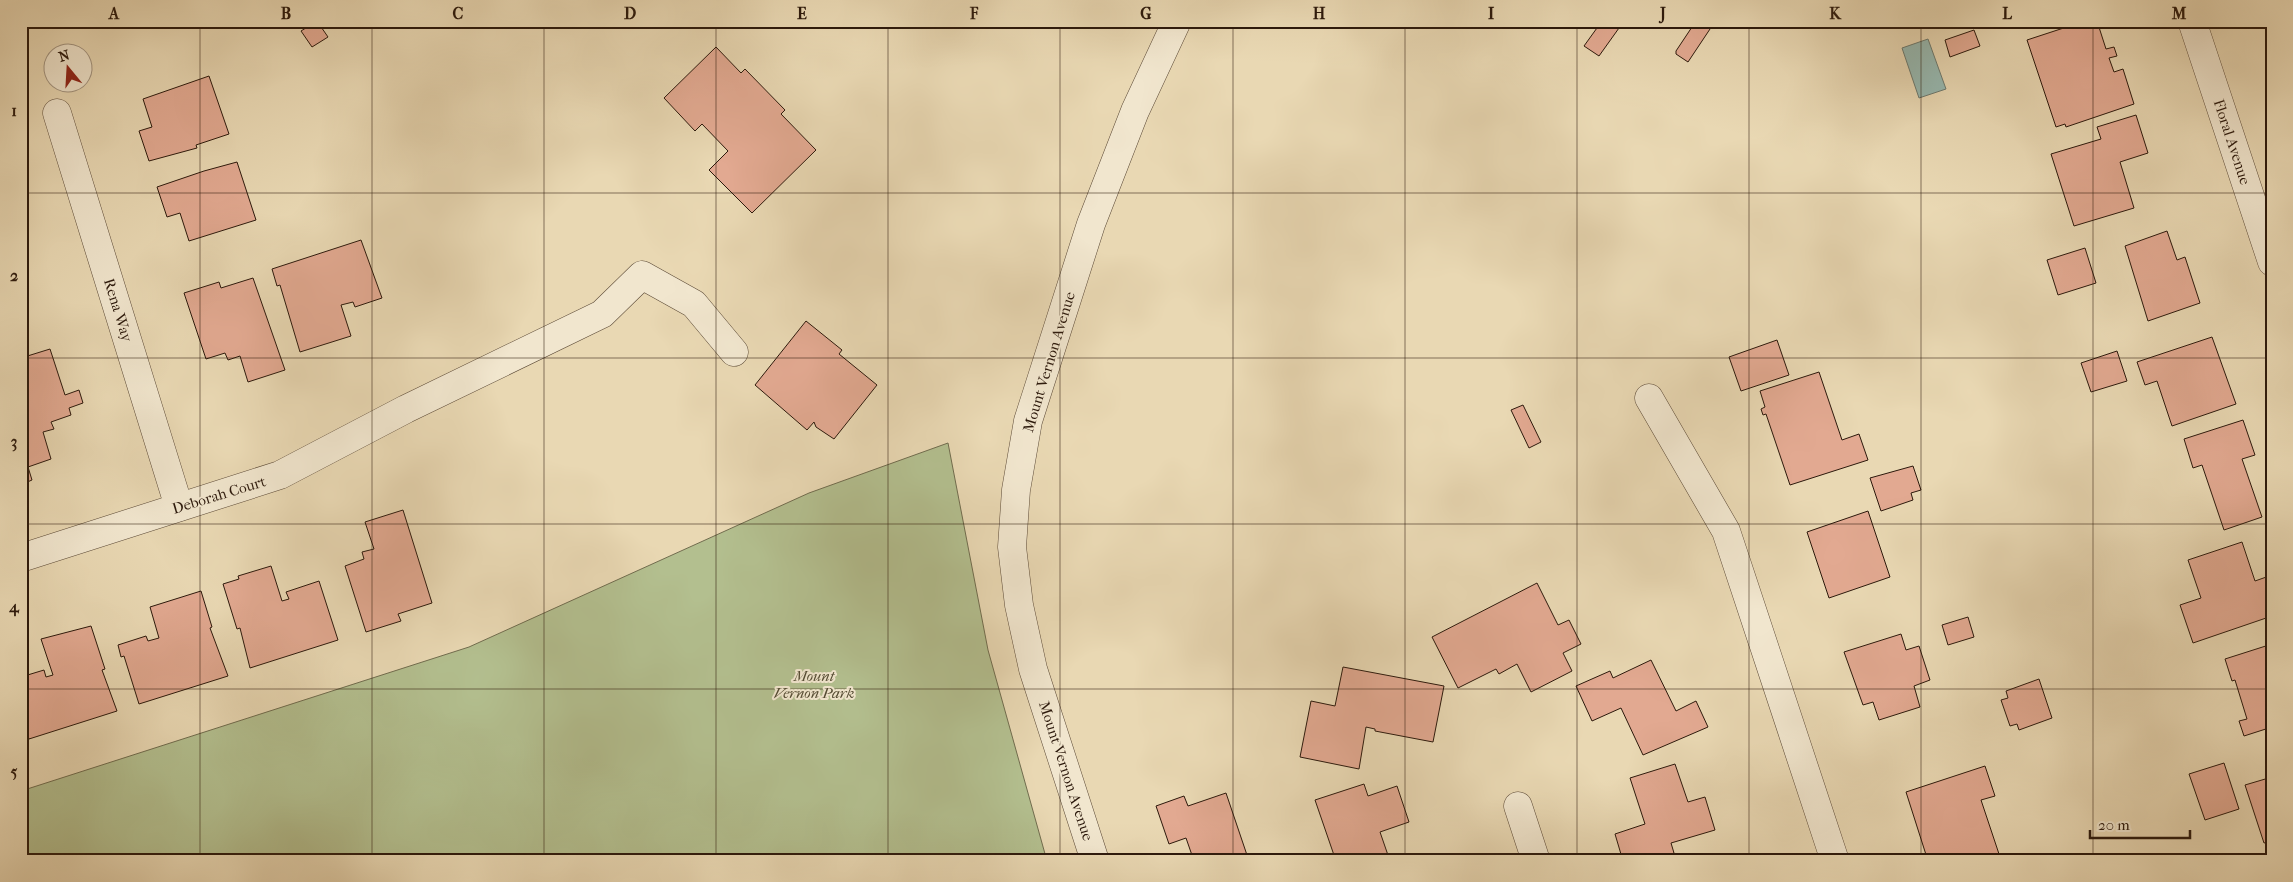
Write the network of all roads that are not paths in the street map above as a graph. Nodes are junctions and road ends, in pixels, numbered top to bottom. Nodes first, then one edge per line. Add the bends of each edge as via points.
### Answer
1 (1177, 21) edge
2 (2192, 21) edge
3 (57, 113) dead end
4 (2272, 262) edge
5 (734, 352) dead end
6 (1649, 398) dead end
7 (179, 507) junction
8 (21, 558) edge
9 (1518, 806) dead end
10 (1095, 861) edge
11 (1536, 861) edge
12 (1835, 861) edge

1 - 10 street, Mount Vernon Avenue via 1135,111 1092,224 1028,421 1016,490 1012,547 1033,669
2 - 4 street, Floral Avenue
3 - 7 street, Rena Way
5 - 7 street, Deborah Court via 694,304 642,276 602,314 406,409 280,475
6 - 12 street via 1726,531
7 - 8 street, Deborah Court
9 - 11 street

